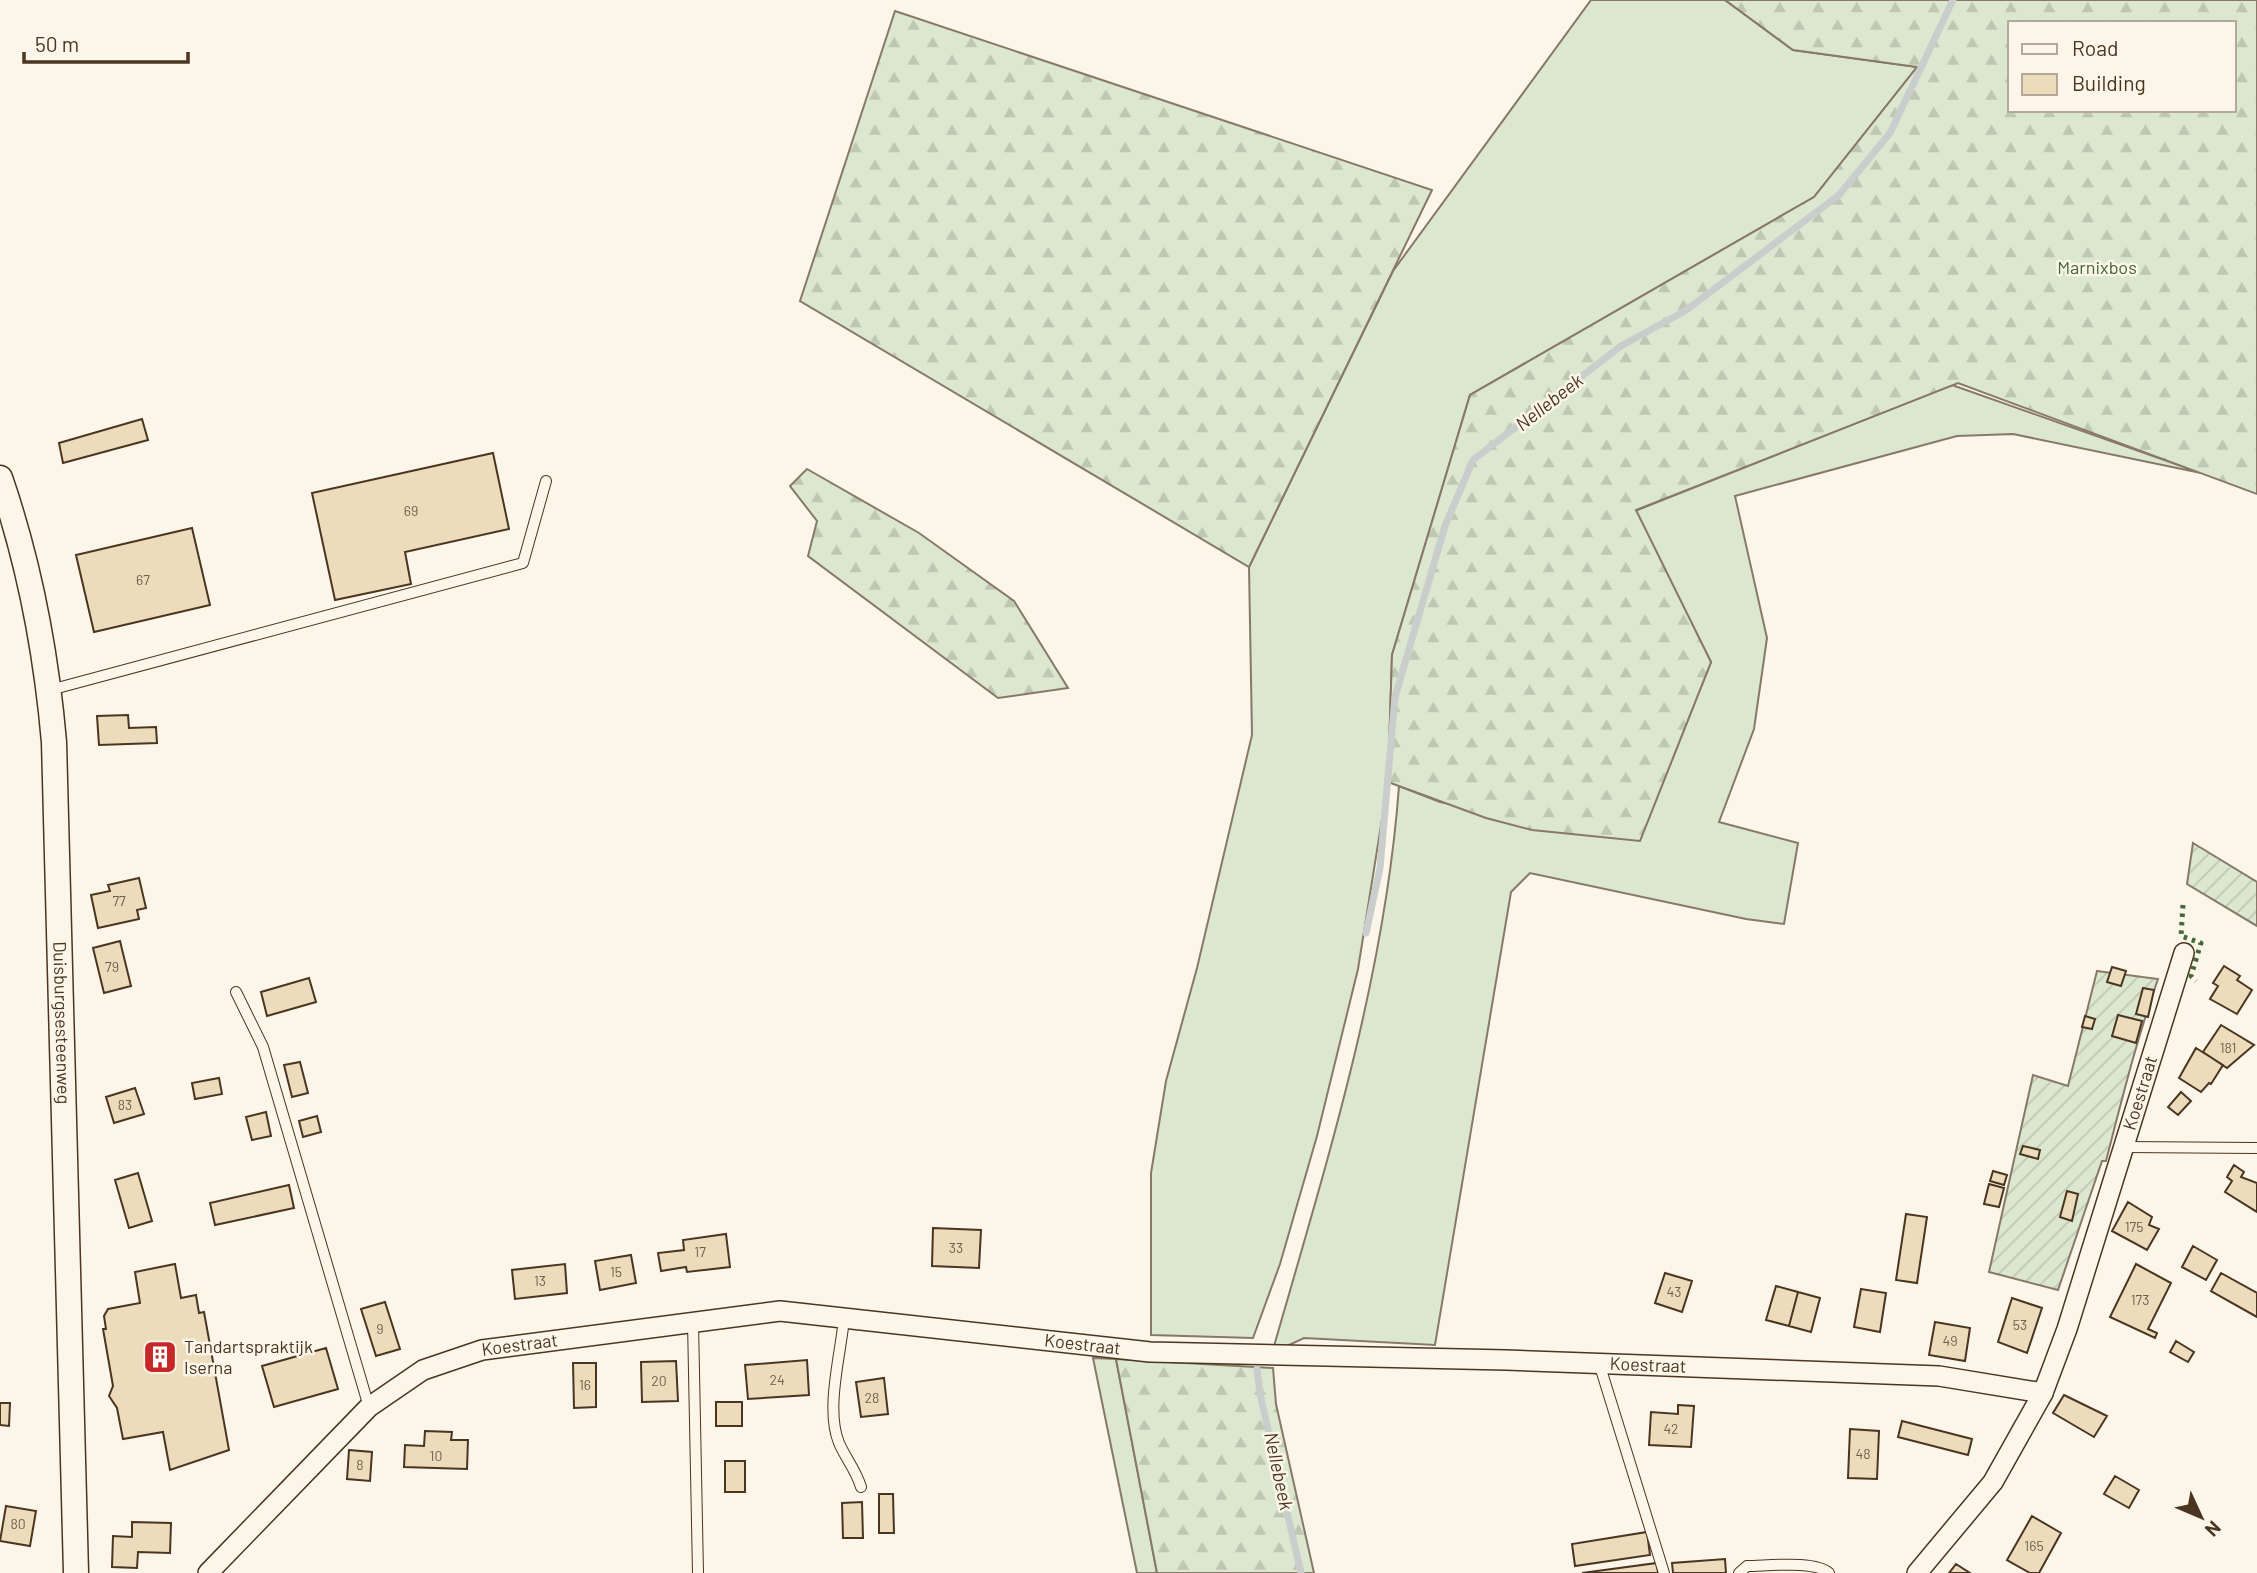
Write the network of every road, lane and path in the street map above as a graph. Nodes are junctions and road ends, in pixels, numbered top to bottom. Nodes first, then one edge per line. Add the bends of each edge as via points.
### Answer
1 (0, 478) edge
2 (546, 481) dead end
3 (50, 690) junction
4 (2184, 953) dead end
5 (236, 992) dead end
6 (2125, 1147) junction
7 (2257, 1148) edge
8 (844, 1318) junction
9 (693, 1320) junction
10 (1600, 1363) junction
11 (2043, 1393) junction
12 (369, 1407) junction
13 (861, 1487) dead end
14 (76, 1573) edge
15 (208, 1573) edge
16 (698, 1573) edge
17 (1664, 1573) edge
18 (1739, 1573) edge
19 (1829, 1573) edge
20 (1917, 1573) edge

1 - 3 street, Duisburgsesteenweg via 28,570
2 - 3 lane via 523,563
3 - 14 street, Duisburgsesteenweg
4 - 6 street, Koestraat
5 - 12 lane via 263,1048
6 - 7 lane
6 - 11 street, Koestraat
8 - 9 street, Koestraat via 780,1311
8 - 10 street, Koestraat via 1150,1352
8 - 13 lane via 836,1365 835,1423
9 - 12 street, Koestraat via 482,1350 423,1370
9 - 16 lane
10 - 11 street, Koestraat via 1939,1376
10 - 17 lane
11 - 20 street, Koestraat via 1993,1482
12 - 15 street, Koestraat
18 - 19 lane via 1747,1566 1808,1566 1823,1567

